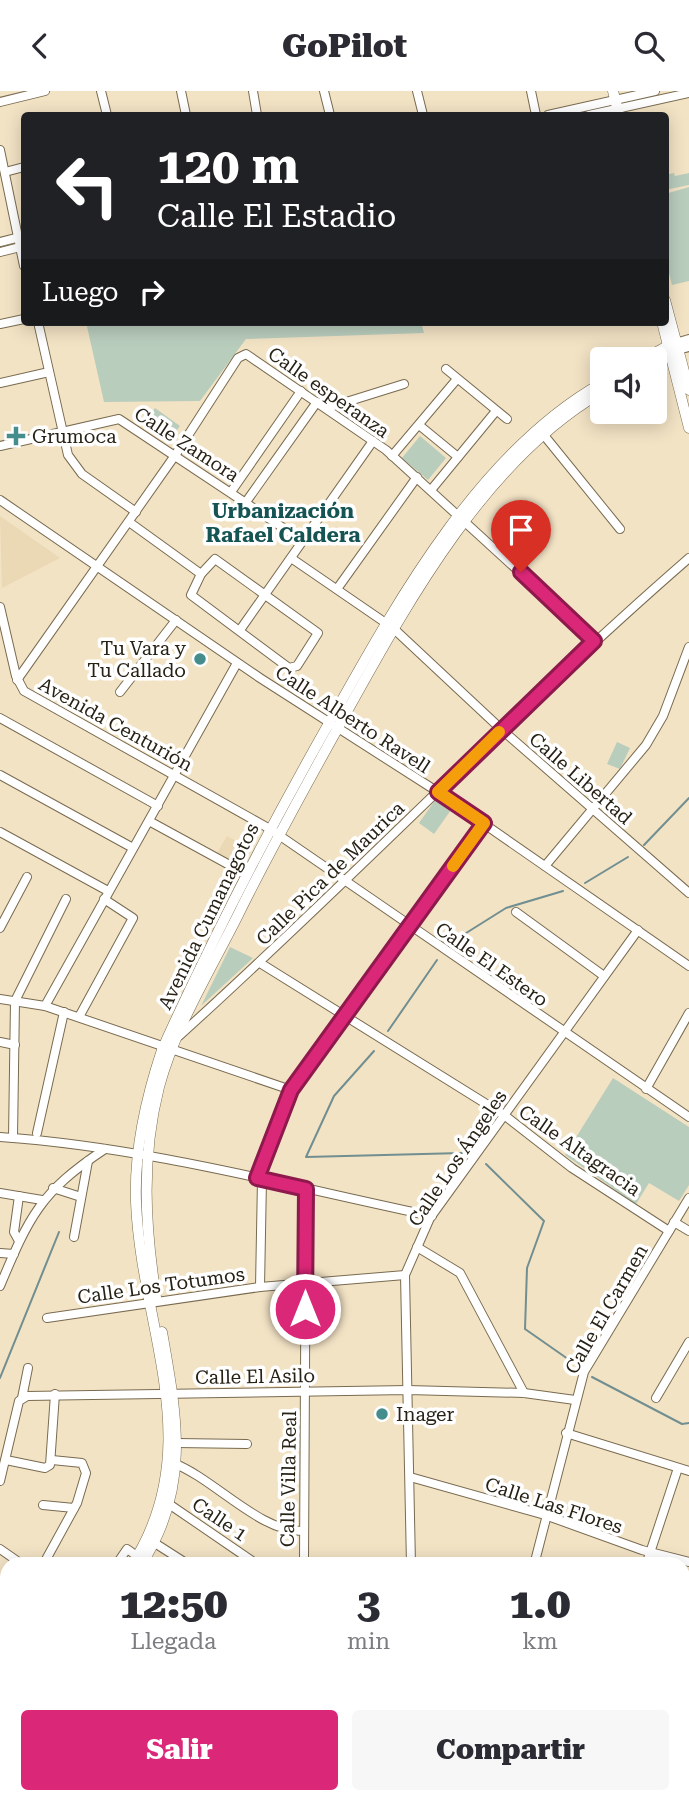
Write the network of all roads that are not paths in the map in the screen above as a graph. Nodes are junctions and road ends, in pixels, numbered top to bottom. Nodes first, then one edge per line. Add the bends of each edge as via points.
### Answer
1 (45, 91) edge
2 (102, 91) edge
3 (181, 91) edge
4 (253, 91) edge
5 (324, 91) edge
6 (417, 91) edge
7 (531, 91) edge
8 (655, 91) edge
9 (688, 92) edge
10 (0, 102) edge
11 (613, 104) edge
12 (106, 112) edge
13 (185, 112) edge
14 (255, 112) edge
15 (329, 112) edge
16 (422, 112) edge
17 (535, 112) edge
18 (566, 112) edge
19 (596, 112) edge
20 (0, 151) edge
21 (21, 168) edge
22 (5, 172) junction
23 (21, 237) edge
24 (21, 241) edge
25 (0, 242) edge
26 (21, 242) edge
27 (0, 252) edge
28 (21, 320) edge
29 (0, 324) edge
30 (669, 324) edge
31 (39, 326) edge
32 (664, 326) edge
33 (689, 339) edge
34 (689, 347) edge
35 (673, 348) junction
36 (667, 350) edge
37 (667, 352) edge
38 (446, 369) dead end
39 (49, 372) junction
40 (457, 379) junction
41 (0, 383) edge
42 (404, 384) dead end
43 (590, 390) edge
44 (689, 390) edge
45 (301, 391) junction
46 (590, 401) edge
47 (317, 402) junction
48 (327, 408) junction
49 (496, 411) junction
50 (507, 419) dead end
51 (419, 425) junction
52 (689, 428) edge
53 (62, 432) junction
54 (543, 434) junction
55 (373, 441) junction
56 (0, 446) edge
57 (176, 454) junction
58 (392, 456) junction
59 (458, 457) junction
60 (416, 477) junction
61 (431, 490) junction
62 (231, 492) junction
63 (0, 500) edge
64 (246, 502) junction
65 (136, 512) junction
66 (463, 519) junction
67 (129, 522) junction
68 (620, 529) dead end
69 (303, 541) junction
70 (291, 558) junction
71 (689, 558) edge
72 (95, 566) junction
73 (201, 574) junction
74 (337, 589) junction
75 (265, 594) junction
76 (0, 607) edge
77 (176, 620) junction
78 (390, 625) junction
79 (240, 630) junction
80 (594, 641) junction
81 (4, 645) edge
82 (689, 647) edge
83 (237, 663) junction
84 (17, 680) junction
85 (120, 692) dead end
86 (0, 718) edge
87 (334, 724) junction
88 (501, 729) junction
89 (0, 775) edge
90 (176, 775) junction
91 (438, 792) junction
92 (158, 806) junction
93 (593, 809) junction
94 (149, 821) junction
95 (484, 823) junction
96 (0, 831) edge
97 (274, 832) junction
98 (133, 848) junction
99 (545, 866) junction
100 (246, 874) junction
101 (27, 877) dead end
102 (345, 881) junction
103 (689, 893) edge
104 (106, 895) junction
105 (66, 899) dead end
106 (516, 912) dead end
107 (410, 926) junction
108 (0, 928) edge
109 (638, 930) junction
110 (260, 963) junction
111 (689, 966) edge
112 (604, 976) junction
113 (0, 999) edge
114 (15, 1001) junction
115 (45, 1006) junction
116 (64, 1012) junction
117 (689, 1013) edge
118 (343, 1014) junction
119 (79, 1017) junction
120 (562, 1033) junction
121 (176, 1038) junction
122 (0, 1042) edge
123 (15, 1045) junction
124 (167, 1047) junction
125 (646, 1089) junction
126 (291, 1090) junction
127 (504, 1115) junction
128 (689, 1118) edge
129 (37, 1133) dead end
130 (0, 1137) edge
131 (13, 1138) junction
132 (105, 1149) junction
133 (143, 1156) junction
134 (88, 1161) junction
135 (259, 1178) junction
136 (53, 1188) junction
137 (306, 1189) junction
138 (0, 1193) edge
139 (19, 1196) junction
140 (81, 1197) junction
141 (689, 1198) edge
142 (42, 1200) junction
143 (432, 1216) junction
144 (674, 1222) junction
145 (668, 1231) junction
146 (689, 1231) edge
147 (74, 1237) dead end
148 (19, 1241) junction
149 (417, 1247) junction
150 (0, 1253) edge
151 (13, 1254) junction
152 (405, 1275) junction
153 (305, 1282) junction
154 (0, 1286) edge
155 (260, 1287) junction
156 (154, 1302) junction
157 (47, 1318) dead end
158 (689, 1343) edge
159 (28, 1368) dead end
160 (408, 1390) junction
161 (305, 1391) junction
162 (169, 1392) junction
163 (524, 1393) junction
164 (55, 1394) junction
165 (22, 1398) junction
166 (656, 1398) dead end
167 (575, 1400) junction
168 (566, 1433) junction
169 (177, 1443) junction
170 (247, 1444) dead end
171 (6, 1460) junction
172 (52, 1460) junction
173 (173, 1463) junction
174 (678, 1468) junction
175 (689, 1471) edge
176 (410, 1478) junction
177 (0, 1481) edge
178 (167, 1502) junction
179 (43, 1505) dead end
180 (74, 1509) junction
181 (545, 1515) junction
182 (304, 1531) junction
183 (151, 1540) junction
184 (649, 1551) junction
185 (47, 1557) edge
186 (122, 1557) edge
187 (133, 1557) edge
188 (140, 1557) edge
189 (176, 1557) edge
190 (246, 1557) edge
191 (304, 1557) edge
192 (411, 1557) edge
193 (536, 1557) edge
194 (648, 1557) edge
195 (671, 1557) edge

1 - 10 street
2 - 12 street
3 - 13 street
4 - 14 street
5 - 15 street
6 - 16 street
7 - 17 street
8 - 11 street
9 - 11 street
11 - 18 street
11 - 19 street
20 - 22 street
21 - 22 street
22 - 23 street
24 - 25 street
26 - 27 street
28 - 29 street
30 - 35 street
31 - 39 street
32 - 35 street
33 - 35 street
34 - 35 street
35 - 36 street
35 - 37 street
35 - 44 street
35 - 52 street
38 - 40 street
39 - 41 street
39 - 53 street
40 - 49 street
40 - 51 street
42 - 48 street
43 - 66 street, Avenida Cumanagotos via 515,449
45 - 47 street, Calle esperanza
45 - 57 street, Calle esperanza via 242,355
45 - 62 street
46 - 54 street, Avenida Cumanagotos
47 - 48 street, Calle esperanza
47 - 64 street
48 - 55 street, Calle esperanza
49 - 50 street
49 - 59 street
51 - 58 street
51 - 59 street
53 - 56 street, Calle Zamora
53 - 57 street, Calle Zamora via 119,419
53 - 65 street via 68,455 82,474
54 - 66 street, Avenida Cumanagotos
54 - 68 street
55 - 58 street, Calle esperanza
55 - 69 street
57 - 62 street, Calle Zamora
57 - 65 street, Calle esperanza
58 - 60 street, Calle esperanza
59 - 61 street
60 - 61 street, Calle esperanza
60 - 74 street
61 - 66 street, Calle esperanza
62 - 64 street, Calle Zamora
63 - 72 street, Calle Alberto Ravell
64 - 69 street, Calle Zamora
65 - 67 street, Calle esperanza
66 - 78 street, Avenida Cumanagotos
66 - 80 street, Calle esperanza
67 - 72 street, Calle esperanza
67 - 73 street
69 - 70 street
70 - 74 street, Calle Libertad
70 - 75 street
71 - 80 street, Calle Pica de Maurica
72 - 77 street, Calle Alberto Ravell
72 - 84 street, Calle esperanza
73 - 75 street via 215,559
73 - 79 street via 191,595
74 - 78 street, Calle Libertad
75 - 79 street
75 - 79 street via 318,633 298,666 289,668
76 - 81 street, Avenida Centurión
77 - 83 street, Calle Alberto Ravell
77 - 85 street
78 - 87 street, Avenida Cumanagotos
78 - 88 street, Calle Libertad
80 - 88 street, Calle Pica de Maurica
81 - 84 street, Avenida Centurión
82 - 93 street via 663,716 646,745
83 - 87 street, Calle Alberto Ravell
83 - 90 street
84 - 90 street, Avenida Centurión via 39,701
86 - 92 street
87 - 91 street, Calle Alberto Ravell
87 - 97 street, Avenida Cumanagotos
88 - 91 street, Calle Pica de Maurica
88 - 93 street, Calle Libertad
89 - 98 street
90 - 92 street
90 - 97 street, Avenida Centurión
91 - 95 street, Calle Alberto Ravell
91 - 102 street, Calle Pica de Maurica
92 - 94 street
93 - 99 street
93 - 103 street, Calle Libertad
94 - 98 street
94 - 100 street
95 - 99 street, Calle Alberto Ravell
95 - 107 street
96 - 104 street
97 - 100 street, Avenida Cumanagotos
97 - 102 street, Calle El Estero
97 - 121 street, Avenida Cumanagotos
98 - 104 street
99 - 109 street, Calle Alberto Ravell
100 - 124 street, Avenida Cumanagotos
101 - 108 street
102 - 107 street, Calle El Estero
102 - 110 street, Calle Pica de Maurica
104 - 115 street
104 - 119 street via 133,918
105 - 114 street
106 - 112 street
107 - 118 street
107 - 120 street, Calle El Estero
109 - 111 street, Calle Alberto Ravell
109 - 112 street, Calle Los Ángeles
110 - 118 street, Calle Altagracia
110 - 121 street, Calle Pica de Maurica
112 - 120 street, Calle Los Ángeles
113 - 114 street
114 - 115 street
114 - 123 street
115 - 116 street
116 - 119 street
116 - 129 street
117 - 125 street
118 - 126 street
118 - 127 street, Calle Altagracia
119 - 124 street
120 - 125 street, Calle El Estero
120 - 127 street, Calle Los Ángeles
121 - 124 street, Avenida Cumanagotos
122 - 123 street
123 - 131 street
124 - 126 street
124 - 133 street, Avenida Cumanagotos
125 - 128 street, Calle El Estero
126 - 135 street
127 - 143 street, Calle Los Ángeles
127 - 145 street, Calle Altagracia
130 - 131 street
131 - 132 street
132 - 133 street
132 - 134 street
133 - 135 street
133 - 156 street, Avenida Cumanagotos
134 - 136 street
134 - 140 street
135 - 137 street
135 - 155 street
136 - 140 street
136 - 142 street
137 - 143 street
137 - 153 street, Calle Villa Real
138 - 139 street
139 - 142 street
139 - 148 street via 14,1232
140 - 147 street
141 - 144 street, Calle El Carmen
142 - 148 street
143 - 149 street, Calle Los Ángeles
144 - 145 street, Calle El Carmen
144 - 146 street
145 - 167 street, Calle El Carmen via 584,1372
148 - 151 street
149 - 152 street, Calle Los Ángeles
149 - 163 street via 460,1273
150 - 151 street
151 - 154 street
152 - 153 street, Calle Los Totumos
152 - 160 street, Calle Los Ángeles
153 - 155 street, Calle Los Totumos
153 - 161 street, Calle Villa Real
155 - 156 street, Calle Los Totumos
156 - 157 street, Calle Los Totumos
156 - 162 street, Avenida Cumanagotos
158 - 166 street
159 - 165 street
160 - 161 street, Calle El Asilo
160 - 163 street, Calle El Asilo
160 - 176 street, Calle Los Ángeles
161 - 162 street, Calle El Asilo
161 - 182 street, Calle Villa Real
162 - 164 street, Calle El Asilo
162 - 169 street, Avenida Cumanagotos
162 - 173 street, Avenida Cumanagotos
163 - 167 street, Calle El Asilo
164 - 165 street, Calle El Asilo
164 - 172 street
165 - 171 street
167 - 168 street, Calle El Carmen
168 - 174 street
168 - 181 street, Calle El Carmen
169 - 170 street
169 - 173 street, Avenida Cumanagotos
171 - 172 street via 45,1468
171 - 177 street
172 - 180 street via 82,1463 86,1469
173 - 178 street, Avenida Cumanagotos
173 - 182 street via 279,1529
174 - 175 street
174 - 184 street
176 - 181 street, Calle Las Flores
176 - 192 street, Calle Los Ángeles
178 - 183 street, Avenida Cumanagotos
178 - 190 street, Calle 1
179 - 180 street
180 - 185 street
181 - 184 street, Calle Las Flores
181 - 193 street, Calle El Carmen
182 - 191 street, Calle Villa Real
183 - 188 street, Avenida Cumanagotos
183 - 189 street
184 - 194 street
184 - 195 street, Calle Las Flores
186 - 187 street via 127,1549

